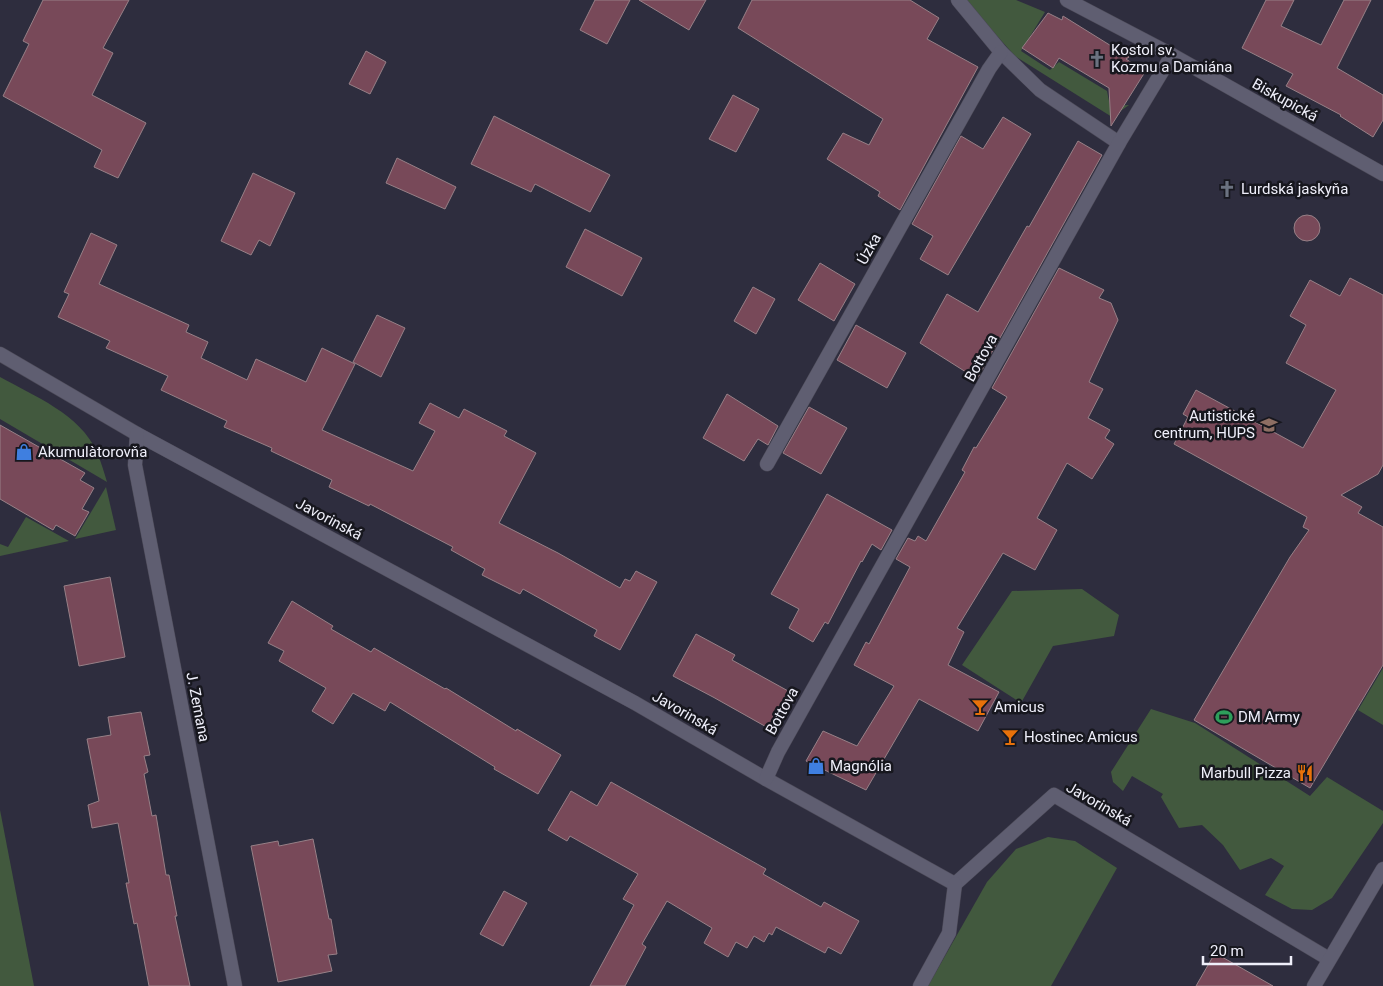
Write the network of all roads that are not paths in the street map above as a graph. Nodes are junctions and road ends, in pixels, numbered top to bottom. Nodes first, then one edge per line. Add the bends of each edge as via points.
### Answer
1 (958, 0) edge
2 (1067, 0) edge
3 (1001, 52) junction
4 (1172, 55) junction
5 (1119, 143) junction
6 (1383, 174) edge
7 (0, 354) edge
8 (136, 434) junction
9 (766, 464) dead end
10 (766, 779) junction
11 (1381, 876) edge
12 (955, 884) junction
13 (1329, 959) junction
14 (235, 986) edge
15 (920, 986) edge
16 (1314, 986) edge

1 - 3 street
2 - 4 street, Biskupická
3 - 5 street via 1040,90
3 - 9 street, Úzka
4 - 5 street
4 - 6 street, Biskupická
5 - 10 street, Bottova via 778,752
7 - 8 street, Javorinská
8 - 10 street, Javorinská via 635,702
8 - 14 street, J. Zemana via 135,465
10 - 12 street, Javorinská
11 - 13 street
12 - 13 street, Javorinská via 1054,796
12 - 15 street via 949,933
13 - 16 street

